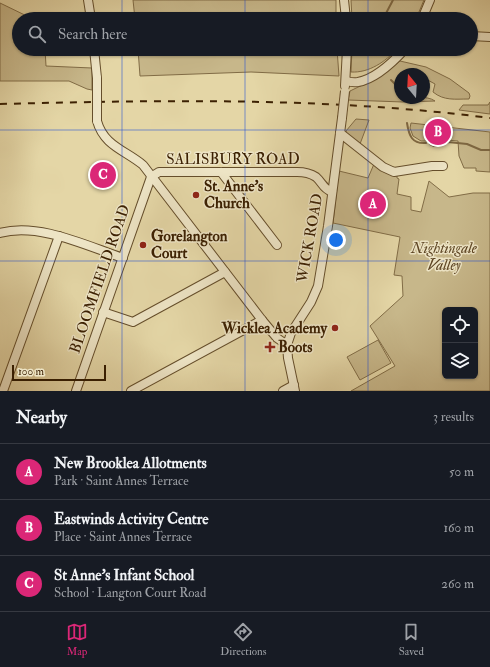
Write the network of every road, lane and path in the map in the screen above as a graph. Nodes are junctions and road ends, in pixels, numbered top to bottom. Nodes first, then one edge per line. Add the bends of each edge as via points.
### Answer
1 (88, 0) edge
2 (344, 0) edge
3 (430, 0) edge
4 (90, 12) edge
5 (345, 12) edge
6 (425, 12) edge
7 (478, 36) edge
8 (490, 37) edge
9 (94, 56) edge
10 (347, 56) edge
11 (400, 56) edge
12 (346, 81) junction
13 (340, 133) junction
14 (443, 166) dead end
15 (222, 172) junction
16 (151, 177) junction
17 (332, 192) junction
18 (0, 233) edge
19 (59, 236) junction
20 (277, 245) dead end
21 (123, 258) junction
22 (225, 272) junction
23 (103, 312) junction
24 (262, 320) junction
25 (287, 345) junction
26 (294, 388) edge
27 (3, 391) edge
28 (76, 391) edge
29 (131, 391) edge
30 (283, 391) edge

1 - 4 street
2 - 5 street
3 - 6 street
7 - 8 street
9 - 16 street, bridge via 97,121 100,130 112,145 143,165
10 - 12 street, WICK ROAD
11 - 12 street via 371,78 357,82
12 - 13 street, WICK ROAD, bridge
13 - 14 street via 383,167 394,172
13 - 17 street, WICK ROAD
15 - 16 street, SALISBURY ROAD via 159,172
15 - 17 street, SALISBURY ROAD via 308,173
15 - 20 street
16 - 21 street, BLOOMFIELD ROAD
16 - 22 street
17 - 25 street, WICK ROAD via 318,286 291,333
18 - 19 street via 23,231
19 - 21 street
19 - 27 street
21 - 23 street, BLOOMFIELD ROAD
22 - 23 street via 133,322
22 - 24 street
23 - 28 street, BLOOMFIELD ROAD
24 - 25 street via 277,338
24 - 29 street
25 - 26 street
26 - 30 street

